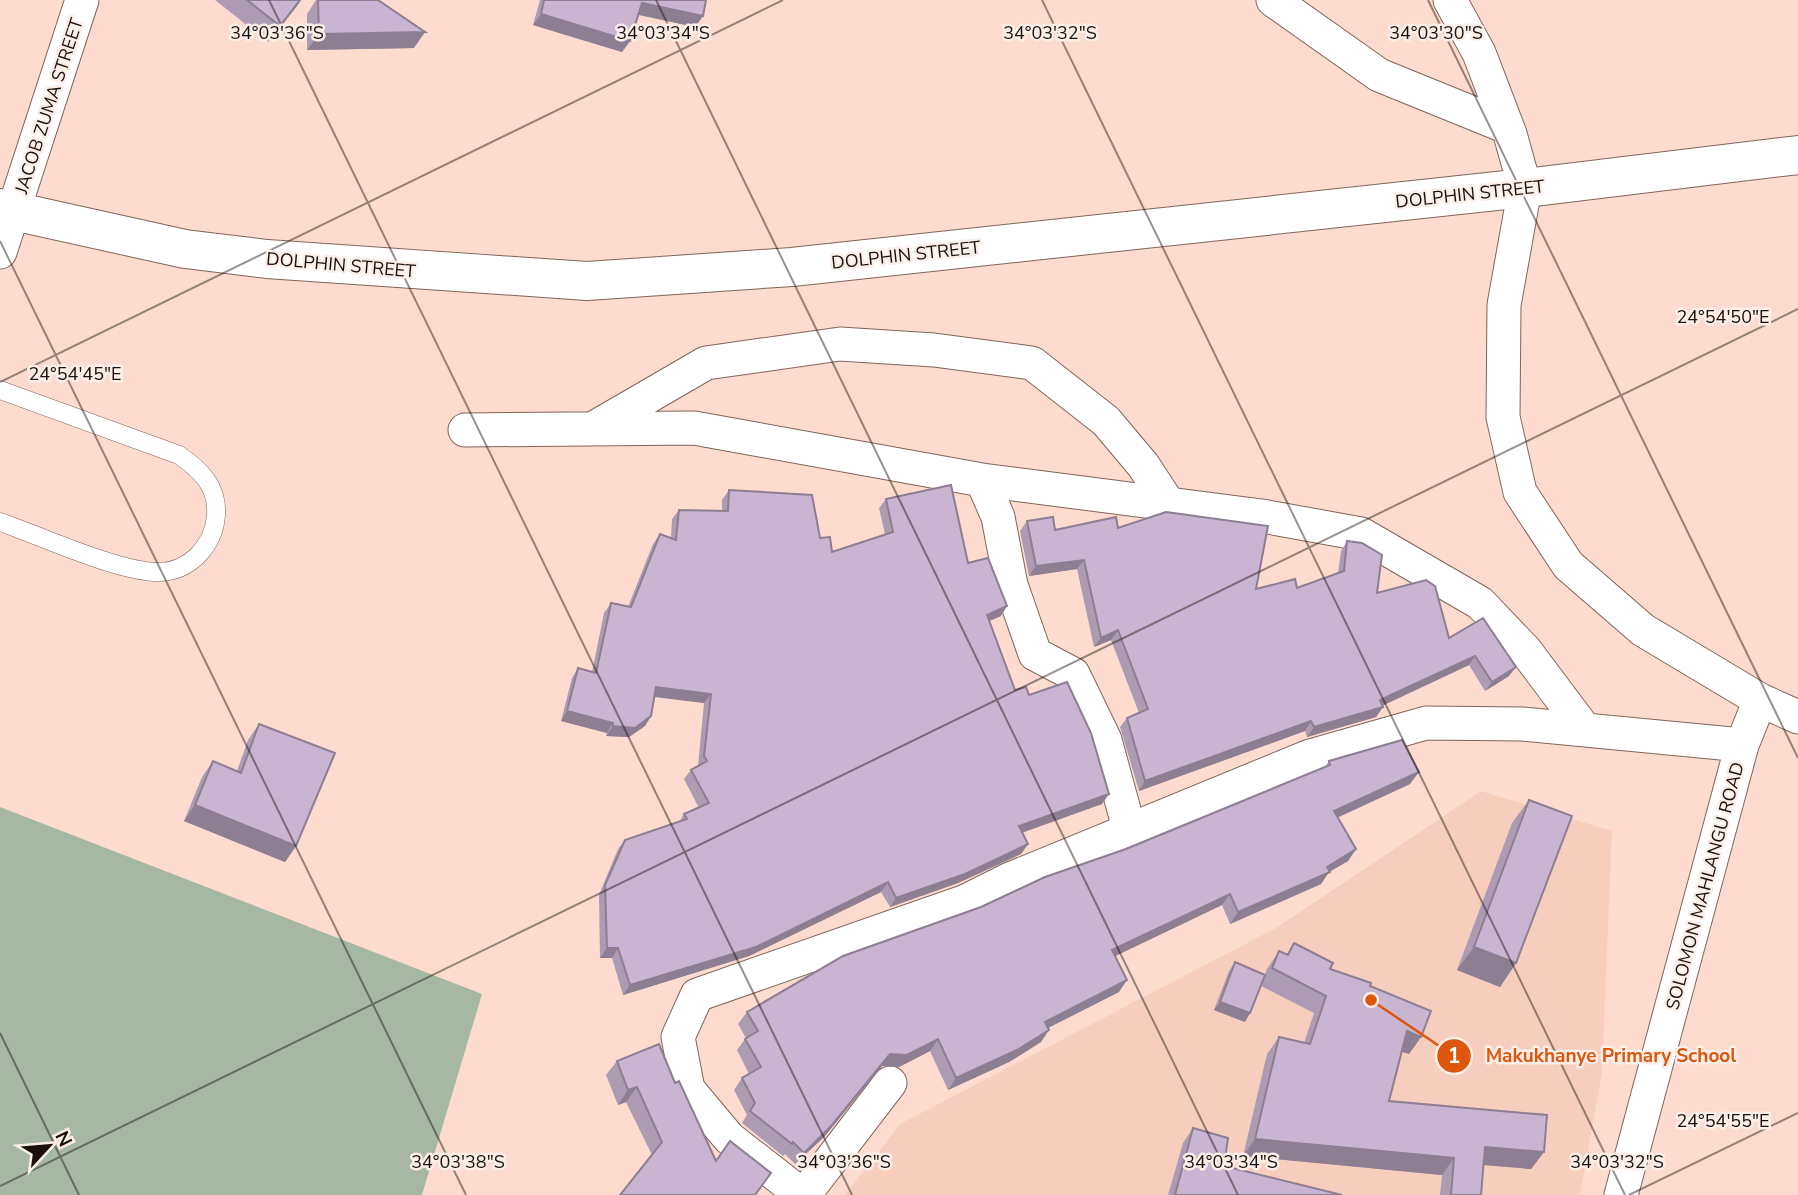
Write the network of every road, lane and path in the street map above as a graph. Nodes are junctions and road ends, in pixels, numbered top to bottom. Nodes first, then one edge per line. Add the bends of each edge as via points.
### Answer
1 (82, 0) edge
2 (1273, 0) edge
3 (1450, 0) edge
4 (1507, 127) junction
5 (1798, 155) edge
6 (1525, 188) junction
7 (7, 211) edge
8 (0, 252) edge
9 (0, 390) edge
10 (592, 429) junction
11 (465, 430) dead end
12 (982, 480) junction
13 (1170, 506) junction
14 (0, 522) edge
15 (1760, 700) junction
16 (1798, 717) edge
17 (1585, 730) junction
18 (1742, 745) junction
19 (1130, 832) junction
20 (890, 1083) dead end
21 (803, 1195) edge
22 (1621, 1195) edge

1 - 7 street, JACOB ZUMA STREET
2 - 4 street via 1379,75
3 - 4 street via 1479,53
4 - 6 street
5 - 6 street, DOLPHIN STREET
6 - 7 street, DOLPHIN STREET via 792,267 586,281 267,259 185,248
6 - 15 street via 1504,305 1503,417 1520,492 1569,565 1643,630
7 - 8 street, JACOB ZUMA STREET
9 - 14 lane via 179,455 200,469 217,500 209,545 191,562 159,572 125,567
10 - 11 street
10 - 12 street via 694,428
10 - 13 street via 706,363 840,344 1032,363 1106,421
12 - 13 street
12 - 19 street via 998,517 1010,585 1035,654 1073,674 1105,740
13 - 17 street via 1361,534 1480,603 1525,650
15 - 16 street
15 - 18 street, SOLOMON MAHLANGU ROAD
17 - 18 street
17 - 19 street via 1426,723 1310,756
18 - 22 street, SOLOMON MAHLANGU ROAD
19 - 21 street via 966,901 697,995 678,1037 688,1089 729,1138
20 - 21 street

